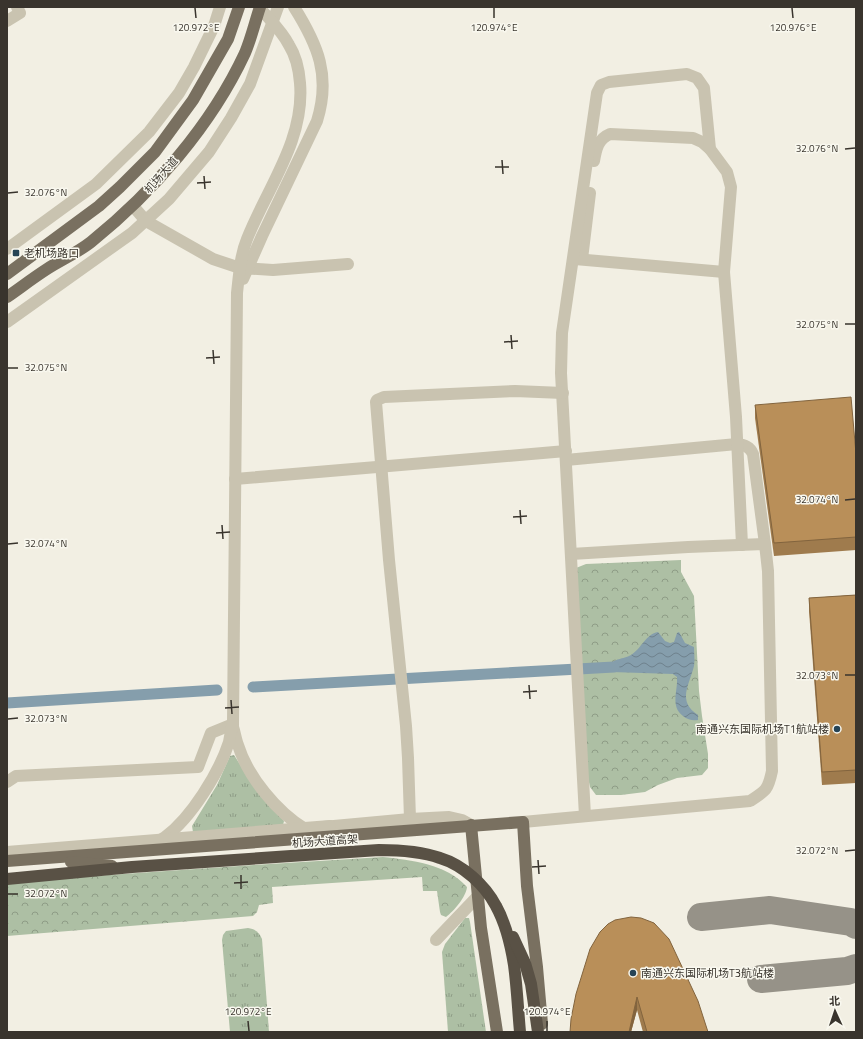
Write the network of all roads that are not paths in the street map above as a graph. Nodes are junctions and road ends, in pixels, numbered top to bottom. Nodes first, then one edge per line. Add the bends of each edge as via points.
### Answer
1 (17, 7) edge
2 (220, 7) edge
3 (239, 7) edge
4 (260, 7) edge
5 (278, 7) edge
6 (294, 7) edge
7 (7, 21) edge
8 (273, 22) junction
9 (710, 149) junction
10 (133, 206) junction
11 (146, 221) junction
12 (7, 249) edge
13 (577, 259) junction
14 (348, 264) dead end
15 (244, 269) junction
16 (724, 272) junction
17 (7, 274) edge
18 (7, 297) edge
19 (7, 322) edge
20 (563, 393) junction
21 (737, 444) junction
22 (566, 455) junction
23 (382, 466) junction
24 (235, 479) junction
25 (765, 544) junction
26 (742, 545) junction
27 (571, 554) junction
28 (233, 724) junction
29 (7, 782) edge
30 (585, 816) junction
31 (410, 819) junction
32 (523, 822) junction
33 (471, 825) junction
34 (306, 829) junction
35 (332, 831) junction
36 (289, 839) junction
37 (160, 840) junction
38 (7, 852) edge
39 (124, 852) junction
40 (30, 859) junction
41 (7, 861) edge
42 (132, 867) junction
43 (7, 879) edge
44 (478, 896) junction
45 (496, 906) junction
46 (436, 940) dead end
47 (496, 1031) edge
48 (520, 1032) edge
49 (538, 1032) edge
50 (542, 1032) edge

1 - 7 street via 20,13
2 - 12 street via 194,68 179,93 149,132 96,184
3 - 17 main road, 机场大道 via 228,39 193,100 155,152 99,206
4 - 8 street
4 - 10 main road, 机场大道 via 245,52 214,109 171,165
5 - 8 street
6 - 15 street via 320,59 324,94 317,121
8 - 11 street via 250,84 232,118 209,152 169,200
8 - 15 street via 290,45 295,60 299,75 300,106 294,136 246,241
9 - 13 street via 693,138 617,134 604,137 595,152
9 - 13 street via 704,88 697,78 687,74 601,85 597,93
9 - 16 street via 728,172 731,187
10 - 11 street
10 - 18 main road, 机场大道 via 89,243
11 - 15 street via 213,259
11 - 19 street via 132,234
13 - 16 street
13 - 20 street via 562,332
14 - 15 street via 273,270
15 - 24 street via 237,293
16 - 21 street
20 - 22 street
20 - 23 street via 515,392 380,398 376,406
21 - 22 street
21 - 25 street via 748,447 753,454
21 - 26 street
22 - 23 street
22 - 27 street
23 - 24 street
23 - 31 street via 404,704
24 - 28 street
25 - 26 street
25 - 30 street via 768,571 772,760 769,785 763,793 750,801
26 - 27 street
27 - 30 street
28 - 29 street via 211,733 198,767 16,776
28 - 34 street via 238,746 259,785 287,816
28 - 37 street via 229,743 207,788 176,828
30 - 32 street
31 - 33 street via 449,817
31 - 35 street
32 - 33 main road
32 - 50 main road
33 - 35 main road
33 - 44 main road
34 - 35 street
34 - 36 street
34 - 37 street
35 - 36 main road
36 - 39 main road
37 - 38 street
37 - 39 street
39 - 40 main road
40 - 41 main road
40 - 42 main road
42 - 43 highway, 机场大道高架
42 - 45 highway, 机场大道高架 via 402,850 441,858 458,867 472,876
44 - 46 street
44 - 47 main road
45 - 48 highway, 机场大道高架 via 506,931 514,964
45 - 49 highway via 509,927 525,963 531,984

